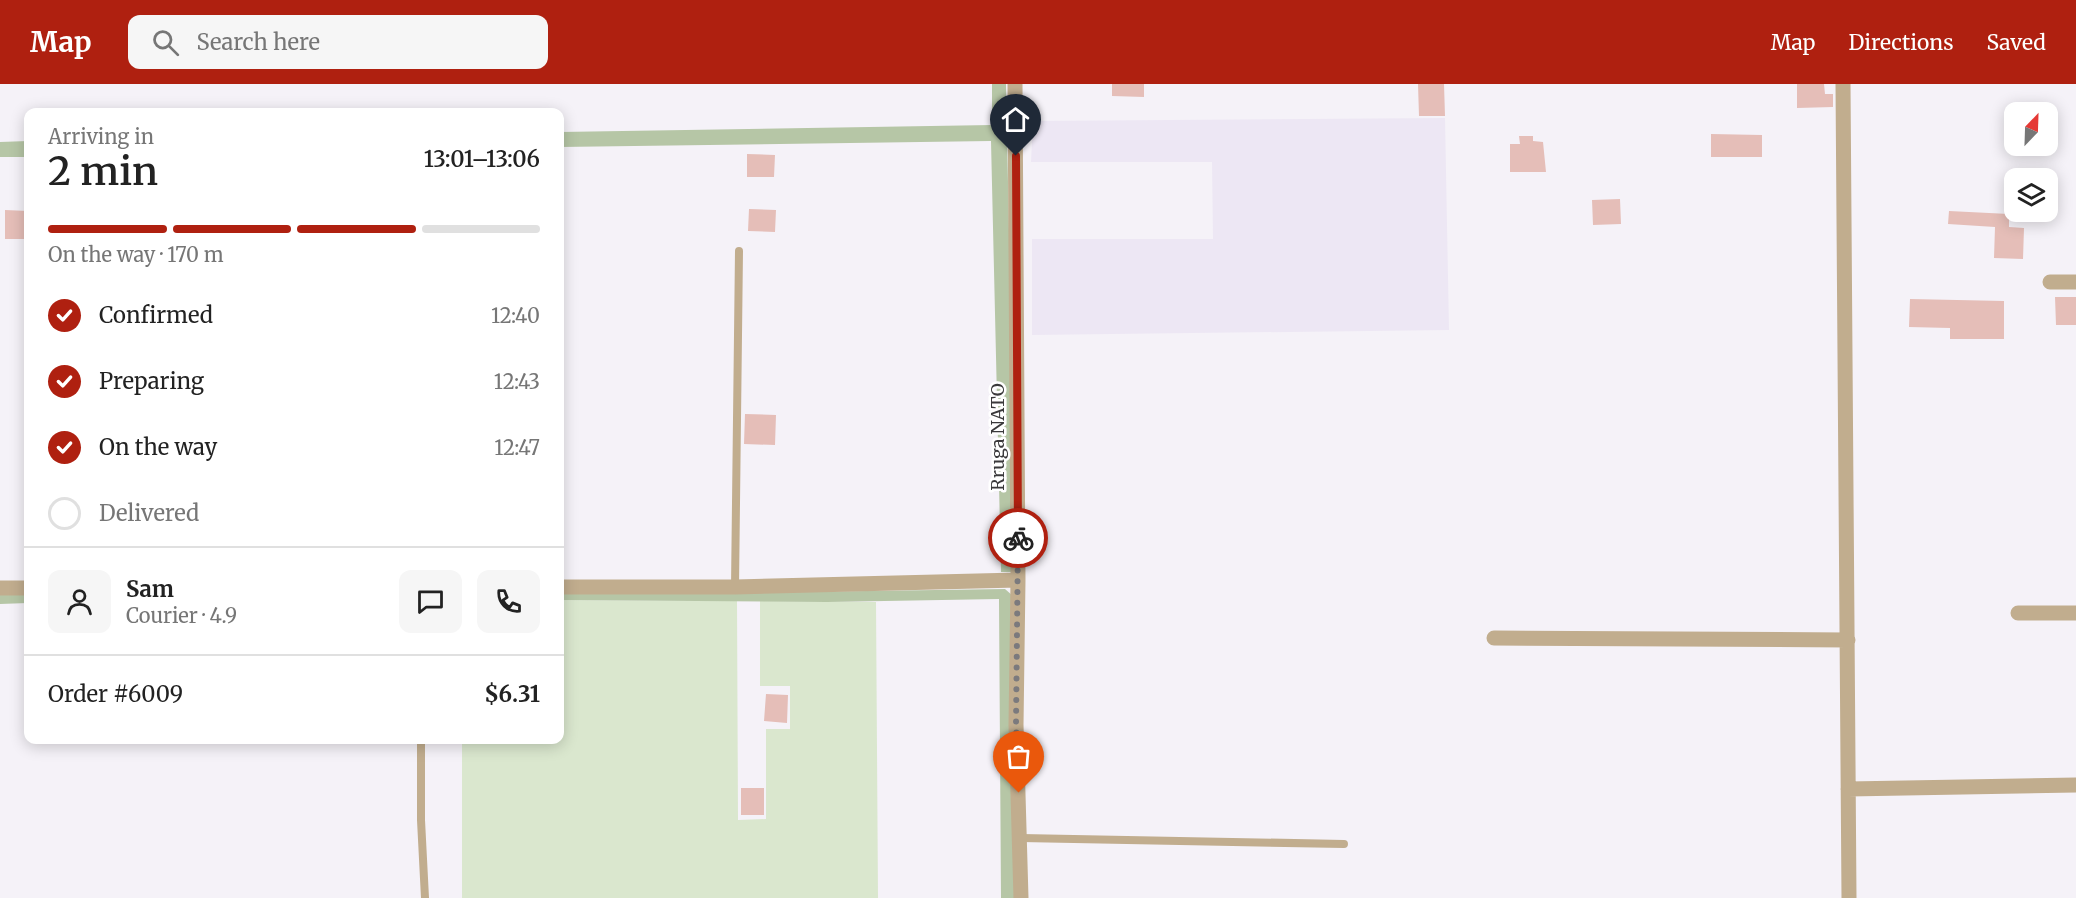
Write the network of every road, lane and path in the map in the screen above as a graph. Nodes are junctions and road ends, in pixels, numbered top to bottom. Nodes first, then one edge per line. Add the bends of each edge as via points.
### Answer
1 (1015, 84) edge
2 (1843, 84) edge
3 (739, 251) dead end
4 (2050, 282) dead end
5 (2076, 282) edge
6 (1018, 580) junction
7 (564, 587) edge
8 (735, 587) junction
9 (0, 588) edge
10 (24, 588) edge
11 (2018, 613) dead end
12 (2076, 613) edge
13 (1494, 638) dead end
14 (1848, 640) junction
15 (421, 744) edge
16 (2076, 785) edge
17 (1848, 789) junction
18 (1021, 838) junction
19 (1344, 844) dead end
20 (425, 898) edge
21 (1021, 898) edge
22 (1849, 898) edge

1 - 6 street, Rruga NATO
2 - 14 street
3 - 8 lane
4 - 5 street
6 - 8 street
6 - 18 street, Rruga NATO via 1016,725
7 - 8 street
9 - 10 street
11 - 12 street
13 - 14 street
14 - 17 street
15 - 20 lane
16 - 17 street
17 - 22 street
18 - 19 lane
18 - 21 street, Rruga NATO

